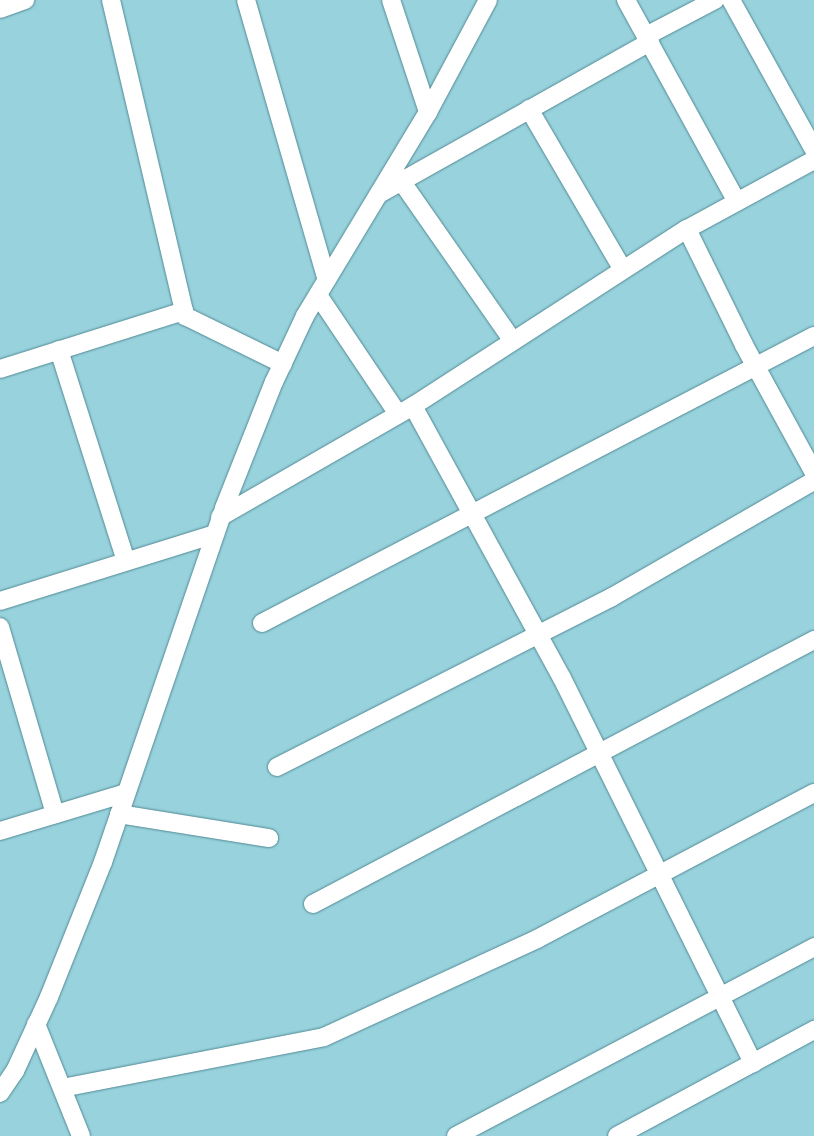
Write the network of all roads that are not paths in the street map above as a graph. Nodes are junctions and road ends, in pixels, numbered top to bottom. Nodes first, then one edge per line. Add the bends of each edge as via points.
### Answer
1 (25, 0) edge
2 (110, 0) edge
3 (246, 0) edge
4 (391, 0) edge
5 (488, 0) edge
6 (626, 0) edge
7 (715, 0) edge
8 (731, 0) edge
9 (0, 9) edge
10 (648, 39) junction
11 (529, 110) junction
12 (428, 112) junction
13 (814, 150) edge
14 (814, 160) edge
15 (397, 175) junction
16 (737, 202) junction
17 (687, 229) junction
18 (622, 270) junction
19 (322, 288) junction
20 (184, 311) junction
21 (814, 336) edge
22 (513, 342) junction
23 (59, 350) junction
24 (283, 364) junction
25 (756, 367) junction
26 (0, 369) edge
27 (406, 410) junction
28 (814, 473) edge
29 (814, 481) edge
30 (472, 513) junction
31 (217, 526) junction
32 (126, 561) junction
33 (0, 601) edge
34 (262, 623) dead end
35 (0, 627) edge
36 (538, 635) junction
37 (814, 640) edge
38 (599, 753) junction
39 (277, 767) dead end
40 (126, 793) junction
41 (814, 793) edge
42 (55, 814) junction
43 (119, 814) junction
44 (0, 831) edge
45 (269, 838) dead end
46 (660, 874) junction
47 (313, 904) dead end
48 (814, 947) edge
49 (720, 997) junction
50 (36, 1024) junction
51 (814, 1030) edge
52 (752, 1063) junction
53 (62, 1088) junction
54 (0, 1093) edge
55 (81, 1136) edge
56 (456, 1136) edge
57 (616, 1136) edge

1 - 9 street
2 - 20 street
3 - 19 street
4 - 12 street
5 - 12 street
6 - 10 street
7 - 10 street
8 - 13 street
10 - 11 street
10 - 16 street
11 - 15 street
11 - 18 street
12 - 15 street
14 - 16 street
15 - 19 street via 378,194
15 - 22 street
16 - 17 street
17 - 18 street
17 - 25 street
18 - 22 street
19 - 24 street
19 - 27 street
20 - 23 street
20 - 24 street via 185,316
21 - 25 street
22 - 27 street
23 - 26 street
23 - 32 street
24 - 31 street
25 - 28 street
25 - 30 street
27 - 30 street
27 - 31 street
29 - 36 street via 612,597
30 - 34 street
30 - 36 street
31 - 32 street
31 - 40 street
32 - 33 street
35 - 42 street
36 - 38 street
36 - 39 street
37 - 38 street
38 - 46 street
38 - 47 street
40 - 42 street
40 - 43 street
41 - 46 street
42 - 44 street
43 - 45 street
43 - 50 street
46 - 49 street
46 - 53 street via 538,939 324,1037
48 - 49 street
49 - 52 street
49 - 56 street
50 - 53 street
50 - 54 street via 15,1072
51 - 52 street
52 - 57 street
53 - 55 street

